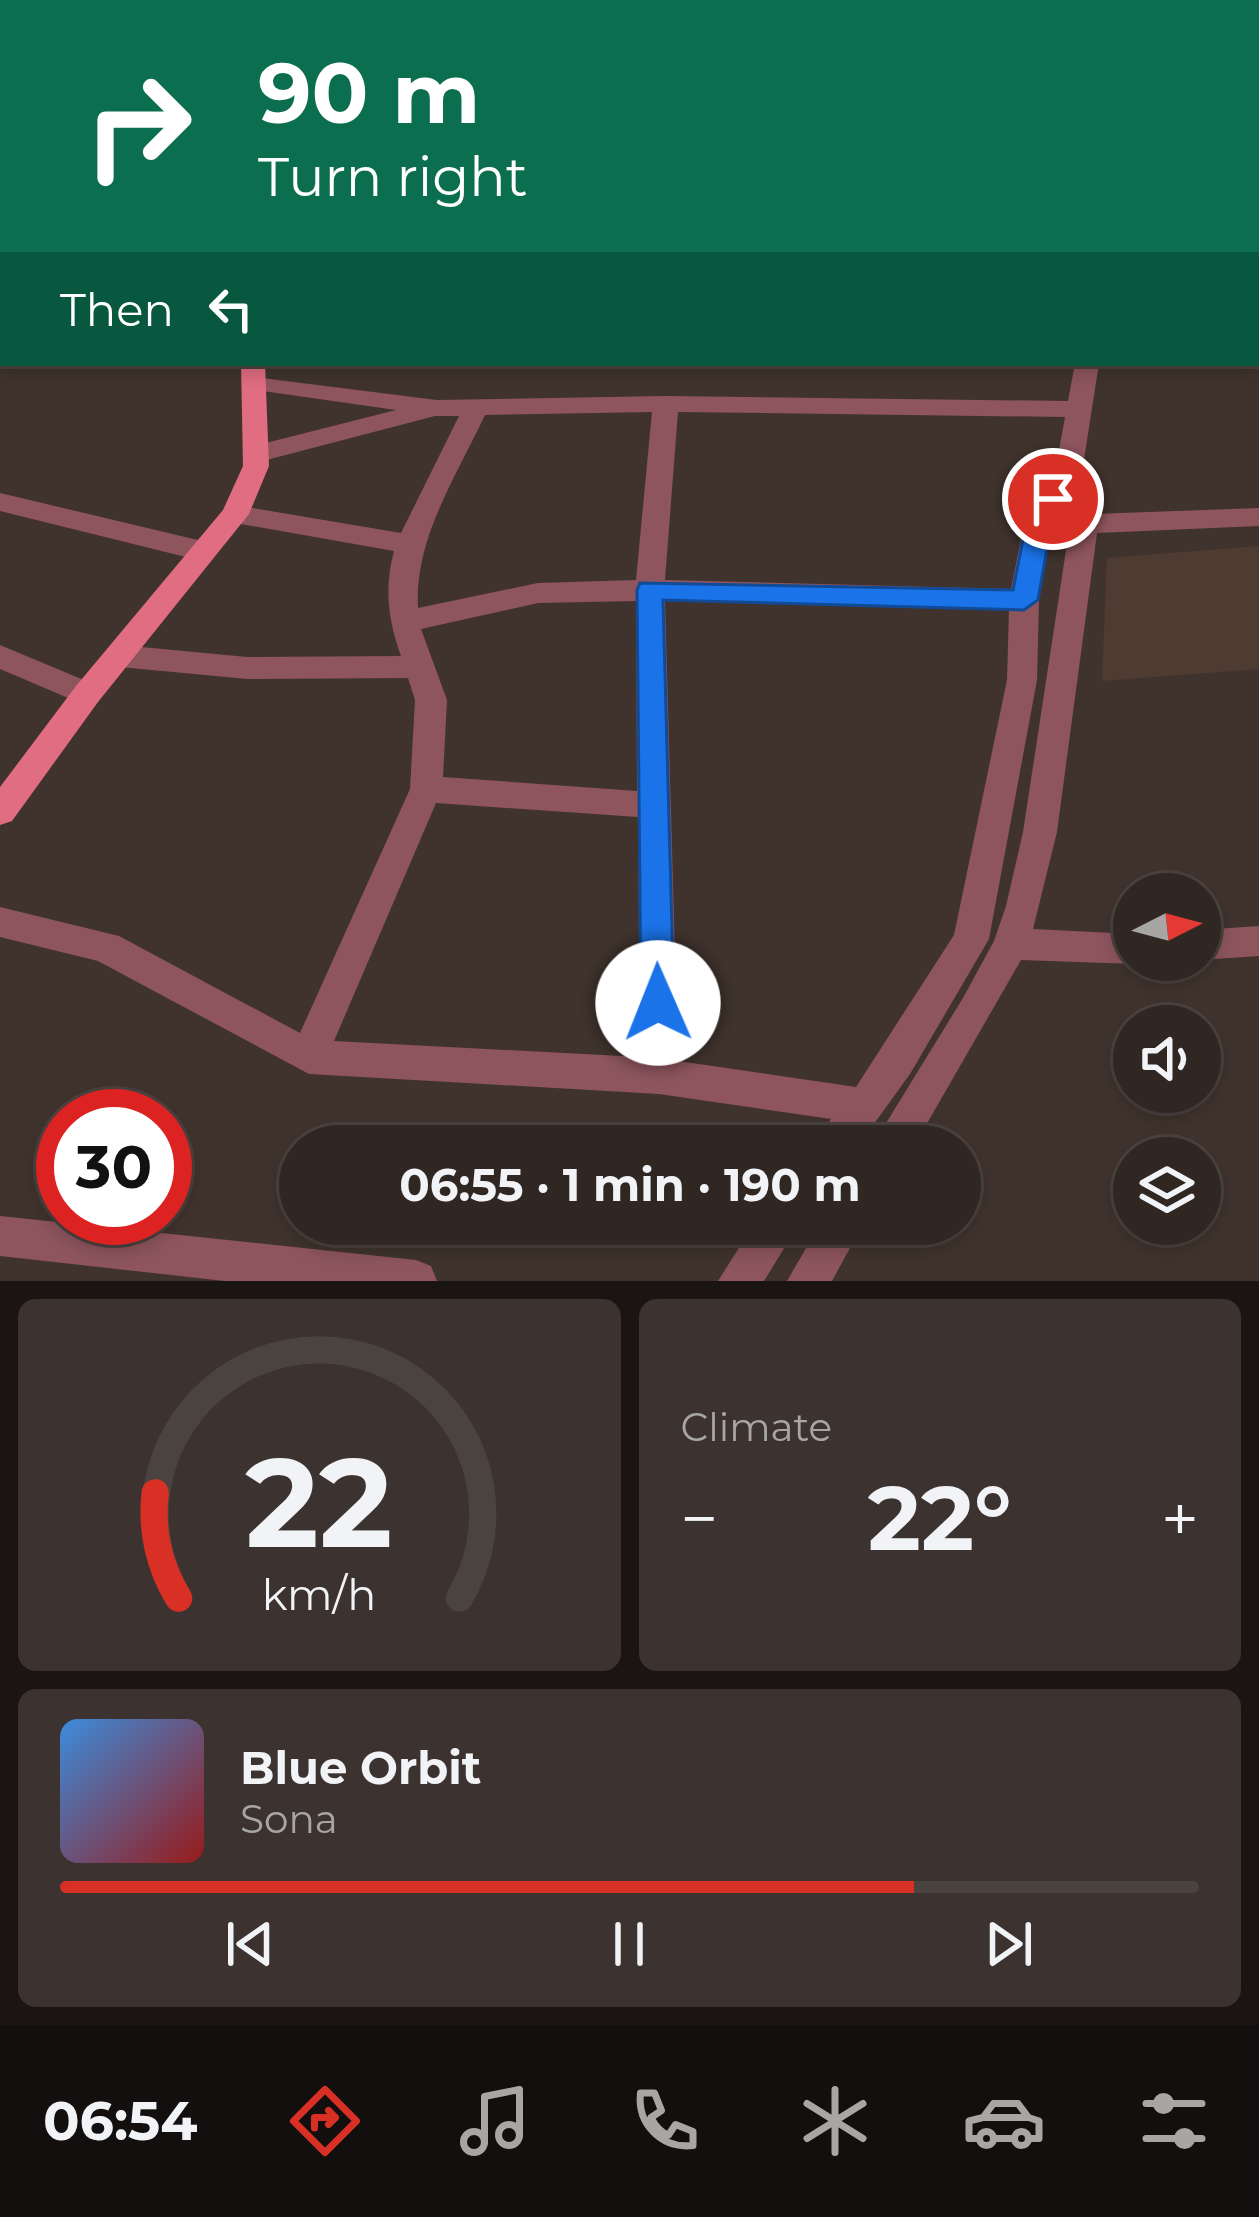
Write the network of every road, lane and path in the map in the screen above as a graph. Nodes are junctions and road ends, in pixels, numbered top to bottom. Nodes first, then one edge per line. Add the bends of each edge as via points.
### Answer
1 (352, 366) edge
2 (1086, 366) edge
3 (255, 372) edge
4 (335, 391) junction
5 (666, 404) junction
6 (476, 407) junction
7 (437, 408) junction
8 (1077, 409) junction
9 (255, 454) junction
10 (1067, 479) junction
11 (0, 502) edge
12 (235, 514) junction
13 (1259, 517) edge
14 (1084, 524) junction
15 (410, 544) junction
16 (202, 551) junction
17 (650, 590) junction
18 (1024, 600) junction
19 (404, 622) junction
20 (0, 656) edge
21 (119, 656) junction
22 (421, 667) junction
23 (87, 694) junction
24 (426, 789) junction
25 (654, 805) junction
26 (0, 812) edge
27 (0, 922) edge
28 (1259, 941) edge
29 (1011, 944) junction
30 (1221, 944) edge
31 (1113, 948) edge
32 (309, 1057) junction
33 (659, 1076) junction
34 (865, 1106) junction
35 (851, 1125) edge
36 (904, 1125) edge
37 (0, 1236) edge
38 (764, 1245) edge
39 (830, 1245) edge
40 (416, 1281) edge
41 (739, 1281) edge
42 (808, 1281) edge

1 - 4 street
2 - 8 street
3 - 4 street
3 - 9 main road
4 - 7 street
5 - 6 street
5 - 8 street
5 - 17 street
6 - 7 street
6 - 15 street
7 - 9 street
8 - 10 street
9 - 12 main road
10 - 14 street
10 - 18 street via 1039,519
11 - 16 street
12 - 15 street
12 - 16 main road
13 - 14 street
14 - 29 street via 1040,832
15 - 19 street via 400,590
16 - 21 main road
17 - 18 street
17 - 19 street via 538,593
17 - 25 street
18 - 34 street via 1022,680 970,938
19 - 22 street
20 - 23 street
21 - 22 street via 247,668
21 - 23 main road
22 - 24 street via 431,700
23 - 26 main road
24 - 25 street
24 - 32 street
25 - 33 street
27 - 32 street via 106,946
28 - 30 street
29 - 31 street
29 - 36 street
32 - 33 street
33 - 34 street
34 - 35 street
37 - 40 street
38 - 41 street
39 - 42 street

